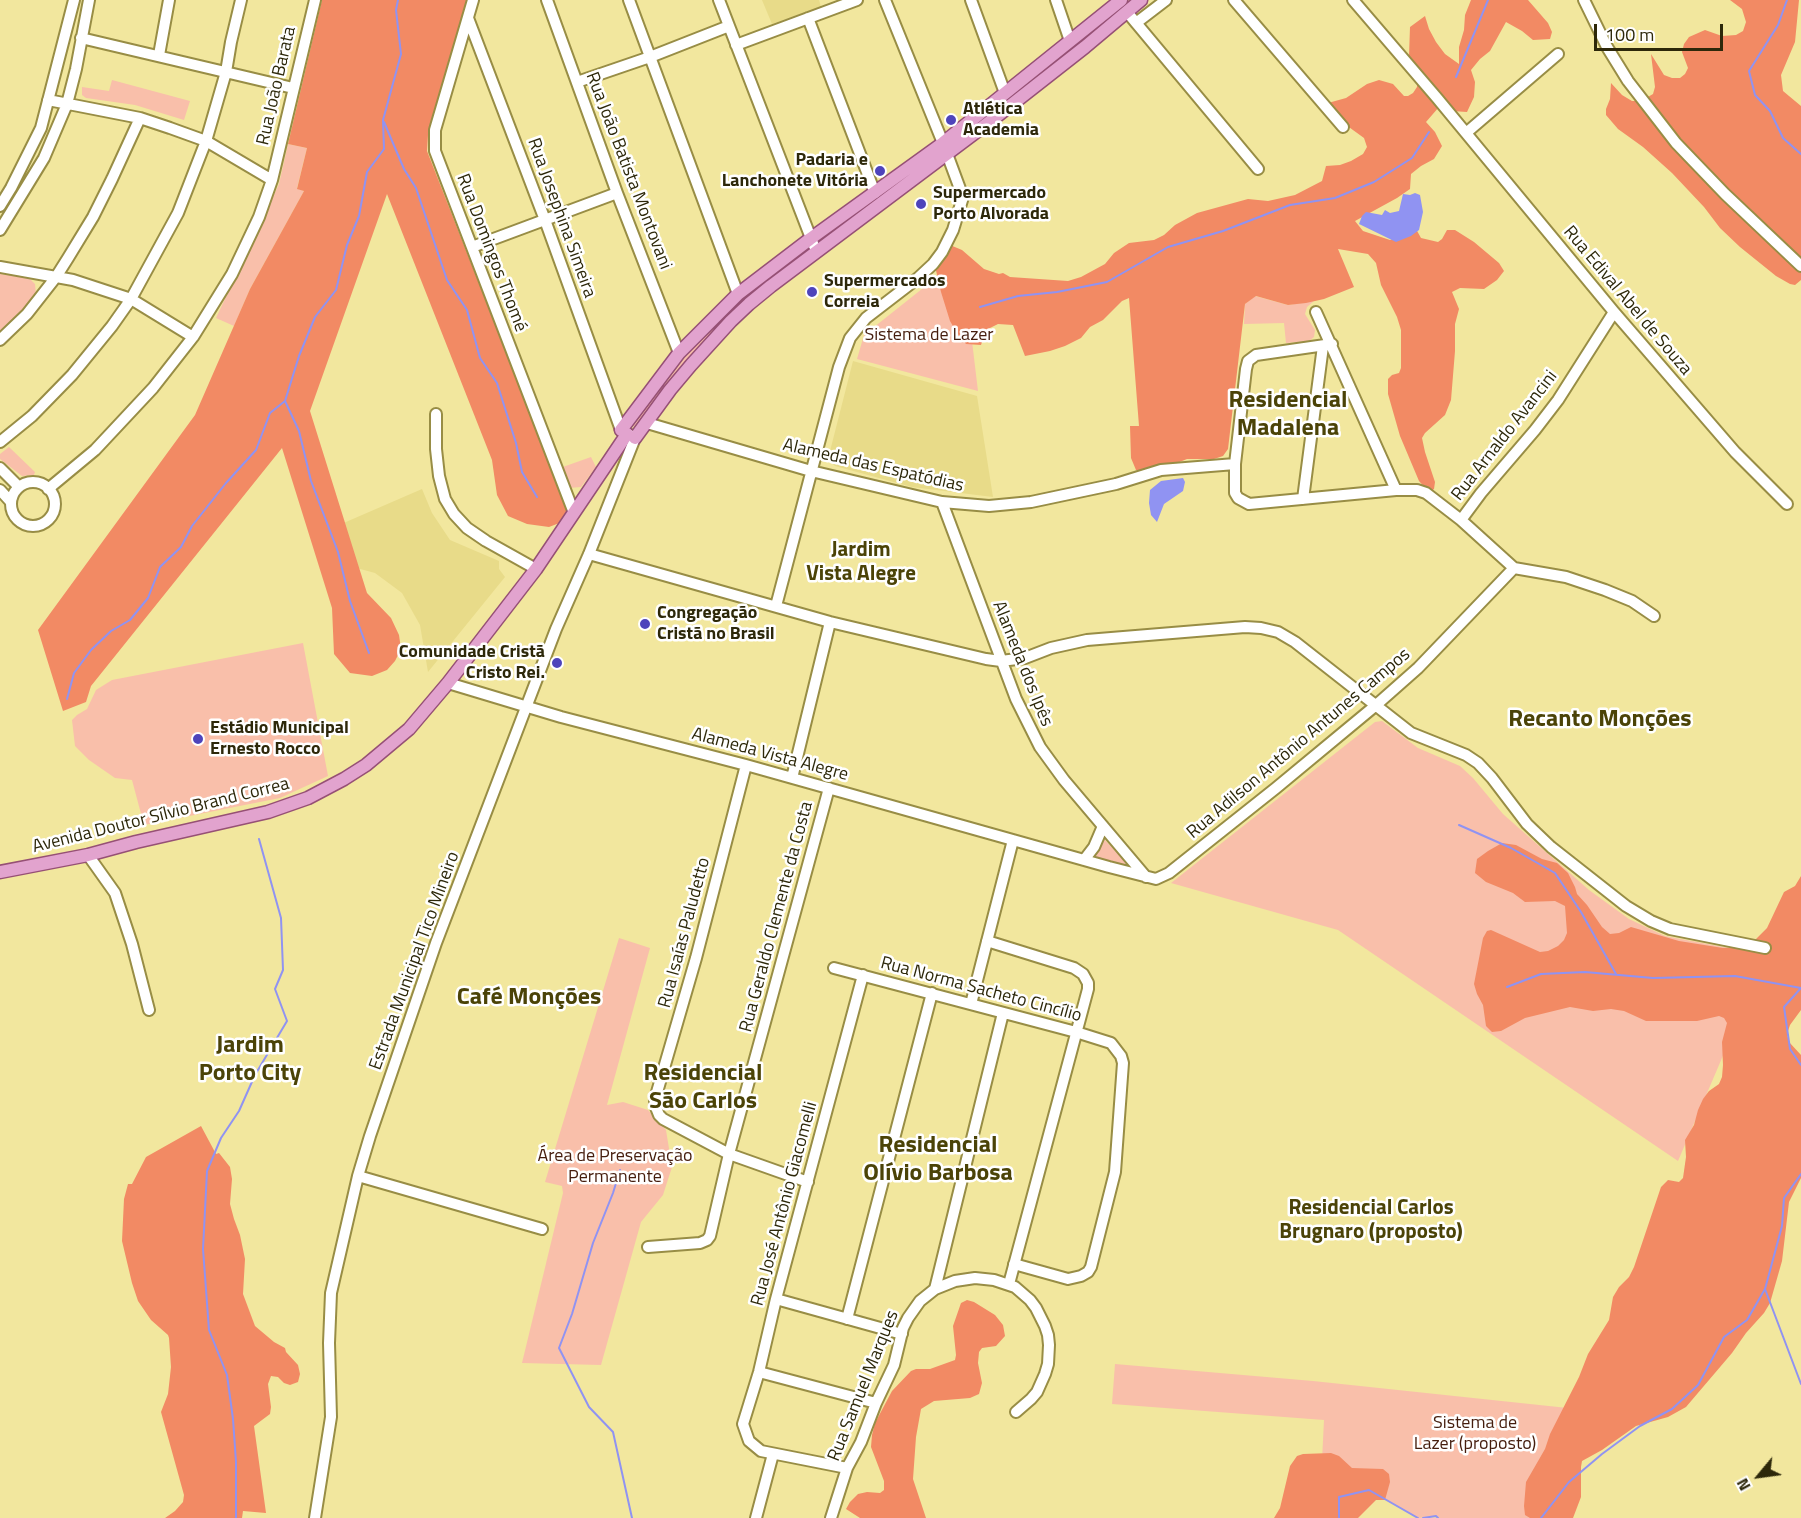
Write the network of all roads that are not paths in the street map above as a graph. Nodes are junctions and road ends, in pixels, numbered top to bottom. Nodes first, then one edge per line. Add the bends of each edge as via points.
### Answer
1 (74, 0) edge
2 (89, 0) edge
3 (169, 0) edge
4 (241, 0) edge
5 (315, 0) edge
6 (473, 0) edge
7 (547, 0) edge
8 (629, 0) edge
9 (719, 0) edge
10 (857, 0) edge
11 (885, 0) edge
12 (971, 0) edge
13 (1056, 0) edge
14 (1121, 0) edge
15 (1141, 0) edge
16 (1166, 0) edge
17 (1234, 0) edge
18 (1353, 0) edge
19 (1584, 0) edge
20 (1127, 12) junction
21 (468, 18) junction
22 (808, 18) junction
23 (1136, 23) junction
24 (729, 26) junction
25 (81, 38) junction
26 (1070, 41) junction
27 (736, 45) junction
28 (1558, 54) dead end
29 (159, 55) junction
30 (650, 57) junction
31 (226, 72) junction
32 (577, 82) junction
33 (293, 88) junction
34 (1005, 93) junction
35 (48, 100) junction
36 (67, 105) junction
37 (140, 118) junction
38 (1343, 127) dead end
39 (1466, 133) junction
40 (206, 141) junction
41 (945, 149) junction
42 (1258, 168) dead end
43 (272, 180) junction
44 (617, 193) junction
45 (875, 193) junction
46 (0, 206) edge
47 (545, 220) junction
48 (0, 230) edge
49 (810, 239) junction
50 (472, 248) junction
51 (817, 252) junction
52 (1801, 266) edge
53 (0, 267) edge
54 (56, 277) junction
55 (738, 294) junction
56 (131, 299) junction
57 (1316, 312) dead end
58 (1614, 312) junction
59 (193, 337) junction
60 (0, 340) edge
61 (1327, 345) junction
62 (679, 353) junction
63 (436, 414) dead end
64 (648, 423) junction
65 (628, 434) junction
66 (0, 442) edge
67 (1235, 464) junction
68 (0, 468) edge
69 (811, 471) junction
70 (20, 487) junction
71 (48, 489) junction
72 (0, 490) edge
73 (1396, 490) junction
74 (1303, 499) junction
75 (11, 502) junction
76 (942, 502) junction
77 (1787, 504) dead end
78 (574, 513) junction
79 (1461, 520) junction
80 (589, 554) junction
81 (1514, 568) junction
82 (536, 569) junction
83 (776, 606) junction
84 (1654, 616) dead end
85 (830, 622) junction
86 (1001, 661) junction
87 (448, 683) junction
88 (1376, 706) junction
89 (527, 707) junction
90 (746, 765) junction
91 (792, 777) junction
92 (829, 788) junction
93 (1103, 826) junction
94 (1013, 840) junction
95 (88, 855) junction
96 (1084, 860) junction
97 (0, 872) edge
98 (1146, 877) junction
99 (987, 941) junction
100 (1765, 948) dead end
101 (834, 968) dead end
102 (863, 975) junction
103 (932, 993) junction
104 (971, 1004) junction
105 (149, 1010) dead end
106 (1003, 1013) junction
107 (1077, 1032) junction
108 (729, 1154) junction
109 (358, 1176) junction
110 (808, 1182) junction
111 (542, 1229) dead end
112 (648, 1246) dead end
113 (1014, 1264) junction
114 (1009, 1284) junction
115 (935, 1289) junction
116 (776, 1299) junction
117 (847, 1319) junction
118 (902, 1334) junction
119 (759, 1372) junction
120 (876, 1403) junction
121 (1016, 1412) dead end
122 (773, 1454) junction
123 (847, 1468) junction
124 (315, 1518) edge
125 (756, 1518) edge
126 (831, 1518) edge

1 - 35 street
2 - 25 street
3 - 29 street
4 - 31 street
5 - 33 street, Rua João Barata
6 - 21 street, Rua Domingos Thomé
7 - 32 street, Rua João Batista Montovani
8 - 30 street
9 - 24 street
10 - 22 street
11 - 41 street
12 - 34 street
13 - 26 street
14 - 26 main road
15 - 20 main road
16 - 23 street
17 - 38 street
18 - 39 street, Rua Edival Abel de Souza
19 - 52 street via 1628,81 1670,135
20 - 23 street
20 - 41 main road
21 - 47 street, Rua Josephina Simeira
21 - 50 street, Rua Domingos Thomé via 434,141
22 - 27 street
22 - 45 street
23 - 42 street
24 - 27 street
24 - 30 street
25 - 29 street
25 - 36 street
26 - 34 main road
27 - 49 street
28 - 39 street
29 - 31 street
30 - 32 street
30 - 55 street
31 - 33 street
31 - 40 street
32 - 44 street, Rua João Batista Montovani
33 - 43 street, Rua João Barata
34 - 41 main road
35 - 36 street
35 - 46 street via 41,128
36 - 37 street
36 - 48 street via 44,158
37 - 40 street
37 - 54 street via 93,217
39 - 58 street, Rua Edival Abel de Souza
40 - 43 street
40 - 56 street via 178,213
41 - 45 main road
41 - 51 main road
41 - 69 street via 963,197 953,230 933,264 866,318 850,338
43 - 59 street, Rua João Barata via 232,274
44 - 47 street
44 - 62 street, Rua João Batista Montovani
45 - 49 main road
47 - 50 street
47 - 65 street, Rua Josephina Simeira
49 - 51 street
49 - 55 main road
50 - 78 street, Rua Domingos Thomé
51 - 64 main road via 731,321 670,390
53 - 54 street
54 - 56 street
54 - 60 street via 27,315
55 - 62 main road
56 - 59 street
56 - 66 street via 72,375
57 - 61 street
58 - 77 street, Rua Edival Abel de Souza via 1735,452
58 - 79 street, Rua Arnaldo Avancini via 1558,400
59 - 71 street, Rua João Barata via 153,388 95,450
61 - 67 street via 1256,355 1248,361
61 - 73 street
61 - 74 street
62 - 65 main road
63 - 82 street via 439,476 454,514 486,542
64 - 65 main road
64 - 69 street, Alameda das Espatódias
65 - 78 main road, Avenida Doutor Sílvio Brand Correa
65 - 80 street, Estrada Municipal Tico Mineiro
67 - 74 street via 1235,493 1249,504
67 - 76 street, Alameda das Espatódias via 1161,470 1116,484 1008,505
68 - 70 street
69 - 76 street, Alameda das Espatódias
69 - 83 street
70 - 71 street via 37,483
70 - 75 street
71 - 75 street via 54,507 51,516 40,525 30,526 17,519
72 - 75 street
73 - 74 street
73 - 79 street via 1426,493
76 - 86 street, Alameda dos Ipês
78 - 82 main road, Avenida Doutor Sílvio Brand Correa
79 - 81 street
80 - 83 street
80 - 89 street, Estrada Municipal Tico Mineiro
81 - 84 street via 1566,577 1605,590
81 - 88 street, Rua Adilson Antônio Antunes Campos
82 - 87 main road, Avenida Doutor Sílvio Brand Correa
83 - 85 street
85 - 86 street
85 - 91 street
86 - 88 street via 1087,640 1261,628 1295,642
86 - 93 street, Alameda dos Ipês via 1040,747
87 - 89 street, Alameda Vista Alegre
87 - 95 main road, Avenida Doutor Sílvio Brand Correa via 398,740 366,765 308,798 268,812
88 - 98 street, Rua Adilson Antônio Antunes Campos via 1169,873 1156,879
88 - 100 street via 1411,733 1478,763 1527,825 1626,906 1670,929
89 - 90 street, Alameda Vista Alegre
89 - 109 street, Estrada Municipal Tico Mineiro via 420,988
90 - 91 street, Alameda Vista Alegre
90 - 108 street, Rua Isaías Paludetto via 655,1099 656,1110 663,1119
91 - 92 street, Alameda Vista Alegre
92 - 94 street, Alameda Vista Alegre
92 - 108 street, Rua Geraldo Clemente da Costa
93 - 96 street
93 - 98 street, Alameda dos Ipês
94 - 96 street, Alameda Vista Alegre
94 - 99 street
95 - 97 main road, Avenida Doutor Sílvio Brand Correa
95 - 105 street via 115,893
96 - 98 street, Alameda Vista Alegre
99 - 104 street
99 - 107 street via 1083,974 1088,989
101 - 102 street, Rua Norma Sacheto Cincílio
102 - 103 street, Rua Norma Sacheto Cincílio
102 - 110 street, Rua José Antônio Giacomelli
103 - 104 street, Rua Norma Sacheto Cincílio
103 - 117 street
104 - 106 street, Rua Norma Sacheto Cincílio
106 - 107 street, Rua Norma Sacheto Cincílio
106 - 115 street
107 - 113 street
107 - 113 street, Rua Norma Sacheto Cincílio via 1111,1043 1123,1063 1115,1172 1091,1267 1081,1276 1068,1279
108 - 110 street
108 - 112 street, Rua Geraldo Clemente da Costa via 707,1240 689,1245
109 - 111 street
109 - 124 street, Estrada Municipal Tico Mineiro via 331,1293 331,1417
110 - 116 street, Rua José Antônio Giacomelli
113 - 114 street
114 - 115 street, Rua Samuel Marques via 975,1278
114 - 121 street, Rua Samuel Marques via 1036,1308 1049,1345 1042,1383 1031,1400
115 - 118 street, Rua Samuel Marques via 913,1309
116 - 117 street
116 - 119 street, Rua José Antônio Giacomelli
117 - 118 street
118 - 120 street, Rua Samuel Marques via 894,1365
119 - 120 street
119 - 122 street, Rua José Antônio Giacomelli via 744,1424 749,1441 761,1451
120 - 123 street, Rua Samuel Marques
122 - 123 street
122 - 125 street
123 - 126 street, Rua Samuel Marques

